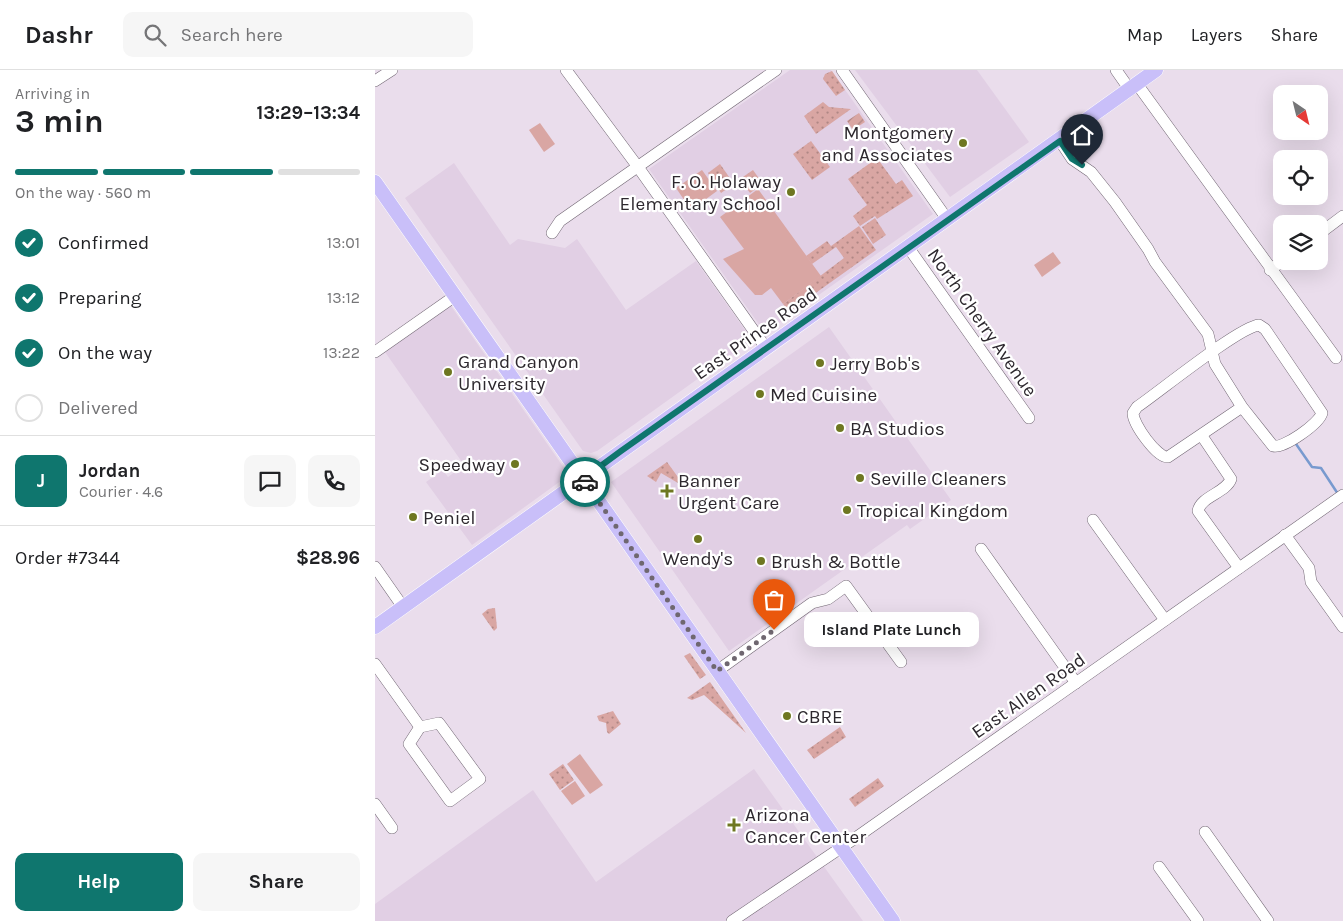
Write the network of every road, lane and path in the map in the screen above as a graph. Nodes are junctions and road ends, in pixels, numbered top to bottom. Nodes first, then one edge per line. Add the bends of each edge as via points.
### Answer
1 (392, 70) edge
2 (565, 70) edge
3 (776, 70) edge
4 (842, 70) edge
5 (1116, 70) edge
6 (1157, 70) edge
7 (375, 82) edge
8 (1133, 87) junction
9 (1060, 141) junction
10 (638, 167) junction
11 (375, 182) edge
12 (1343, 216) edge
13 (947, 219) junction
14 (1328, 227) edge
15 (552, 233) dead end
16 (909, 247) junction
17 (1273, 268) edge
18 (1270, 270) junction
19 (455, 296) junction
20 (766, 348) junction
21 (375, 352) edge
22 (1213, 352) junction
23 (1336, 358) dead end
24 (1242, 406) junction
25 (1029, 418) dead end
26 (1201, 436) junction
27 (583, 479) junction
28 (1343, 495) edge
29 (1093, 520) dead end
30 (1285, 536) junction
31 (981, 550) dead end
32 (375, 567) edge
33 (1239, 568) junction
34 (403, 607) junction
35 (1165, 620) junction
36 (375, 627) edge
37 (1343, 627) edge
38 (901, 662) dead end
39 (375, 664) edge
40 (717, 671) junction
41 (1076, 683) junction
42 (420, 726) junction
43 (375, 804) edge
44 (392, 828) dead end
45 (1205, 832) dead end
46 (841, 849) junction
47 (1159, 867) dead end
48 (854, 868) junction
49 (796, 880) dead end
50 (732, 921) edge
51 (893, 921) edge
52 (1198, 921) edge
53 (1269, 921) edge

1 - 7 street
2 - 10 street
3 - 10 street
4 - 13 street, North Cherry Avenue
5 - 8 street
6 - 8 main road, East Prince Road
8 - 9 main road, East Prince Road
8 - 18 street
9 - 13 main road, East Prince Road
9 - 22 street via 1072,159 1091,172 1115,202 1209,334
10 - 15 street via 560,222
10 - 20 street
11 - 19 main road
12 - 14 street
13 - 16 main road, East Prince Road
16 - 20 main road, East Prince Road
16 - 25 street, North Cherry Avenue
17 - 18 street
18 - 23 street
19 - 21 street
19 - 27 main road
20 - 27 main road, East Prince Road
22 - 24 street via 1215,364
22 - 24 street via 1254,326 1262,327 1322,413 1318,421 1285,445 1277,447 1268,441
22 - 26 street via 1133,413 1136,425 1163,458
24 - 26 street
26 - 33 street via 1231,479 1200,505 1198,511
27 - 34 main road, East Prince Road
27 - 40 main road
28 - 30 street, East Allen Road
29 - 35 street
30 - 33 street, East Allen Road
30 - 37 street via 1309,568 1311,582
31 - 41 street
32 - 34 street
33 - 35 street, East Allen Road
34 - 36 main road, East Prince Road
35 - 41 street, East Allen Road
38 - 40 street via 846,586 828,599 812,603
39 - 42 street
40 - 46 main road
41 - 46 street, East Allen Road
42 - 42 street via 409,744 449,801 480,779 439,723
43 - 44 street
45 - 53 street
46 - 48 main road
46 - 50 street, East Allen Road
47 - 52 street
48 - 49 street via 841,858 836,859 808,878
48 - 51 main road

